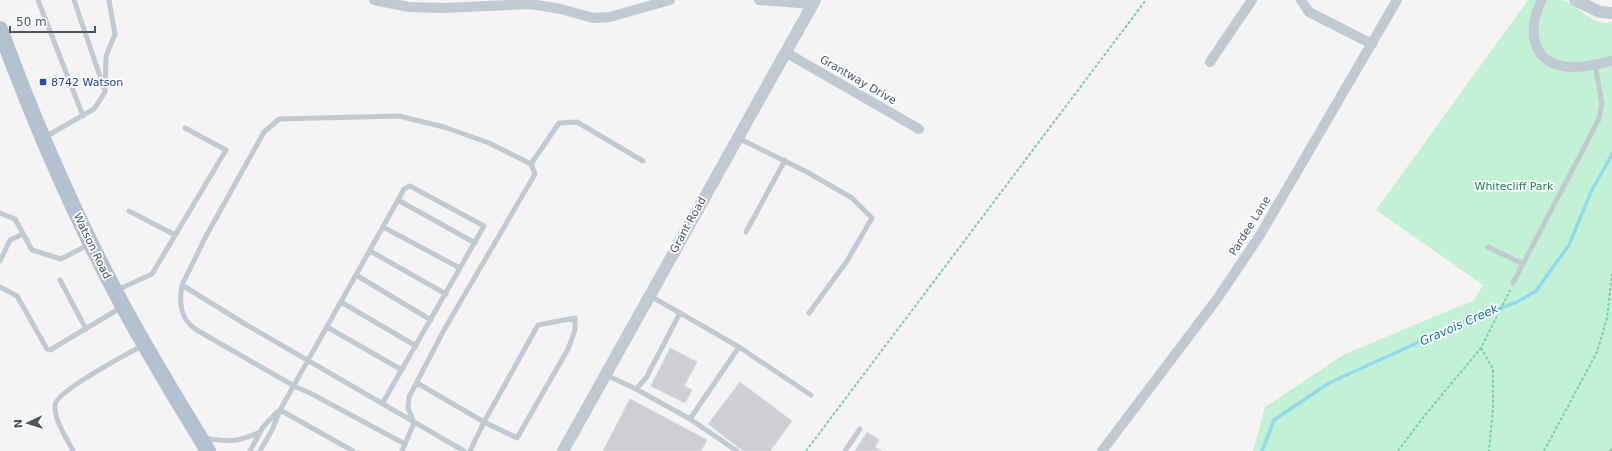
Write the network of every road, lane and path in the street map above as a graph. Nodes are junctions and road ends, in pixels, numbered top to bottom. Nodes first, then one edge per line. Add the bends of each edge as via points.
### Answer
1 (38, 0) edge
2 (74, 0) edge
3 (109, 0) edge
4 (374, 0) edge
5 (670, 0) edge
6 (759, 0) edge
7 (1146, 0) edge
8 (1252, 0) edge
9 (1301, 0) edge
10 (1397, 0) edge
11 (1542, 0) edge
12 (1575, 0) edge
13 (814, 2) edge
14 (1612, 13) edge
15 (0, 29) edge
16 (1372, 44) junction
17 (785, 52) junction
18 (1612, 61) edge
19 (1210, 62) dead end
20 (1595, 64) junction
21 (105, 92) junction
22 (84, 116) junction
23 (185, 128) dead end
24 (919, 129) dead end
25 (42, 138) junction
26 (737, 138) junction
27 (643, 160) dead end
28 (785, 160) junction
29 (531, 164) junction
30 (398, 200) junction
31 (129, 211) dead end
32 (0, 213) edge
33 (383, 227) junction
34 (746, 232) dead end
35 (23, 234) junction
36 (175, 235) junction
37 (475, 242) junction
38 (90, 243) junction
39 (1488, 247) dead end
40 (370, 251) junction
41 (0, 262) edge
42 (1523, 264) junction
43 (460, 268) junction
44 (1612, 274) edge
45 (356, 276) junction
46 (60, 280) dead end
47 (1513, 283) joint
48 (182, 285) junction
49 (0, 287) edge
50 (115, 291) junction
51 (446, 294) junction
52 (649, 296) junction
53 (341, 302) junction
54 (123, 306) junction
55 (680, 313) junction
56 (809, 313) dead end
57 (431, 320) junction
58 (327, 328) junction
59 (86, 329) junction
60 (144, 344) junction
61 (416, 346) junction
62 (740, 347) junction
63 (1481, 348) junction
64 (308, 361) junction
65 (402, 370) junction
66 (606, 374) junction
67 (417, 382) junction
68 (294, 386) junction
69 (636, 389) junction
70 (811, 395) dead end
71 (382, 404) junction
72 (280, 410) junction
73 (690, 419) junction
74 (484, 422) junction
75 (414, 423) junction
76 (860, 429) dead end
77 (260, 432) junction
78 (204, 444) edge
79 (405, 444) junction
80 (73, 451) edge
81 (250, 451) edge
82 (260, 451) edge
83 (353, 451) edge
84 (402, 451) edge
85 (464, 451) edge
86 (470, 451) edge
87 (563, 451) edge
88 (737, 451) edge
89 (806, 451) edge
90 (845, 451) edge
91 (1102, 451) edge
92 (1398, 451) edge
93 (1489, 451) edge
94 (1544, 451) edge

1 - 22 lane
2 - 21 lane
3 - 21 lane via 115,34 106,56
4 - 5 street via 410,7 443,8 530,4 593,18 610,17
6 - 13 street
7 - 89 path
8 - 19 street
9 - 16 street via 1309,12
10 - 16 street, Pardee Lane
11 - 20 street via 1534,19 1536,48 1542,55 1559,65 1569,67
12 - 14 street via 1600,12
13 - 17 street, Grant Road
15 - 25 main road, Watson Road
16 - 91 street, Pardee Lane via 1260,235 1217,298
17 - 24 street, Grantway Drive
17 - 26 street, Grant Road
18 - 20 street
20 - 42 lane via 1602,104 1599,119
21 - 22 lane via 94,109
22 - 25 lane
23 - 36 lane via 226,150
25 - 38 main road, Watson Road
26 - 28 lane
26 - 52 street, Grant Road
27 - 29 lane via 577,122 559,123
28 - 34 lane
28 - 56 lane via 852,198 872,218 848,261
29 - 48 lane via 489,143 444,127 399,116 279,120 264,132
29 - 67 lane via 535,174 444,330
30 - 33 lane
30 - 37 lane
30 - 37 lane via 404,189 410,186 484,226
31 - 36 lane
32 - 35 lane via 15,219
33 - 40 lane
33 - 43 lane
35 - 38 lane via 32,250 61,259
35 - 41 lane via 10,240
36 - 50 lane via 152,274
37 - 43 lane
38 - 50 main road, Watson Road
39 - 42 lane
40 - 45 lane
40 - 51 lane
42 - 47 lane
43 - 51 lane
44 - 94 path via 1607,318 1597,352
45 - 53 lane
45 - 57 lane
46 - 59 lane
47 - 63 path
48 - 64 lane
48 - 68 lane via 181,305 189,324
49 - 59 lane via 17,296 47,350
50 - 54 main road, Watson Road
51 - 57 lane
52 - 55 lane
52 - 66 street, Grant Road
53 - 58 lane
53 - 61 lane
54 - 59 lane
54 - 60 main road, Watson Road
55 - 62 lane
55 - 69 lane via 646,378
57 - 61 lane
58 - 64 lane
58 - 65 lane
60 - 78 main road, Watson Road
60 - 80 lane via 58,398 55,404 57,419
61 - 65 lane
62 - 70 lane
62 - 73 lane
63 - 92 path
63 - 93 path via 1493,369
64 - 68 lane
64 - 71 lane
65 - 71 lane
66 - 69 lane
66 - 87 street, Grant Road
67 - 74 lane
67 - 75 lane via 409,397 408,408
68 - 72 lane
68 - 79 lane
69 - 73 lane
71 - 75 lane
72 - 77 lane
72 - 82 lane
72 - 83 lane
73 - 88 lane
74 - 74 lane via 517,438 568,349 575,330 575,318 538,325
74 - 86 lane
75 - 79 lane
75 - 85 lane
76 - 90 lane
77 - 78 lane via 245,439
77 - 81 lane
79 - 84 lane

